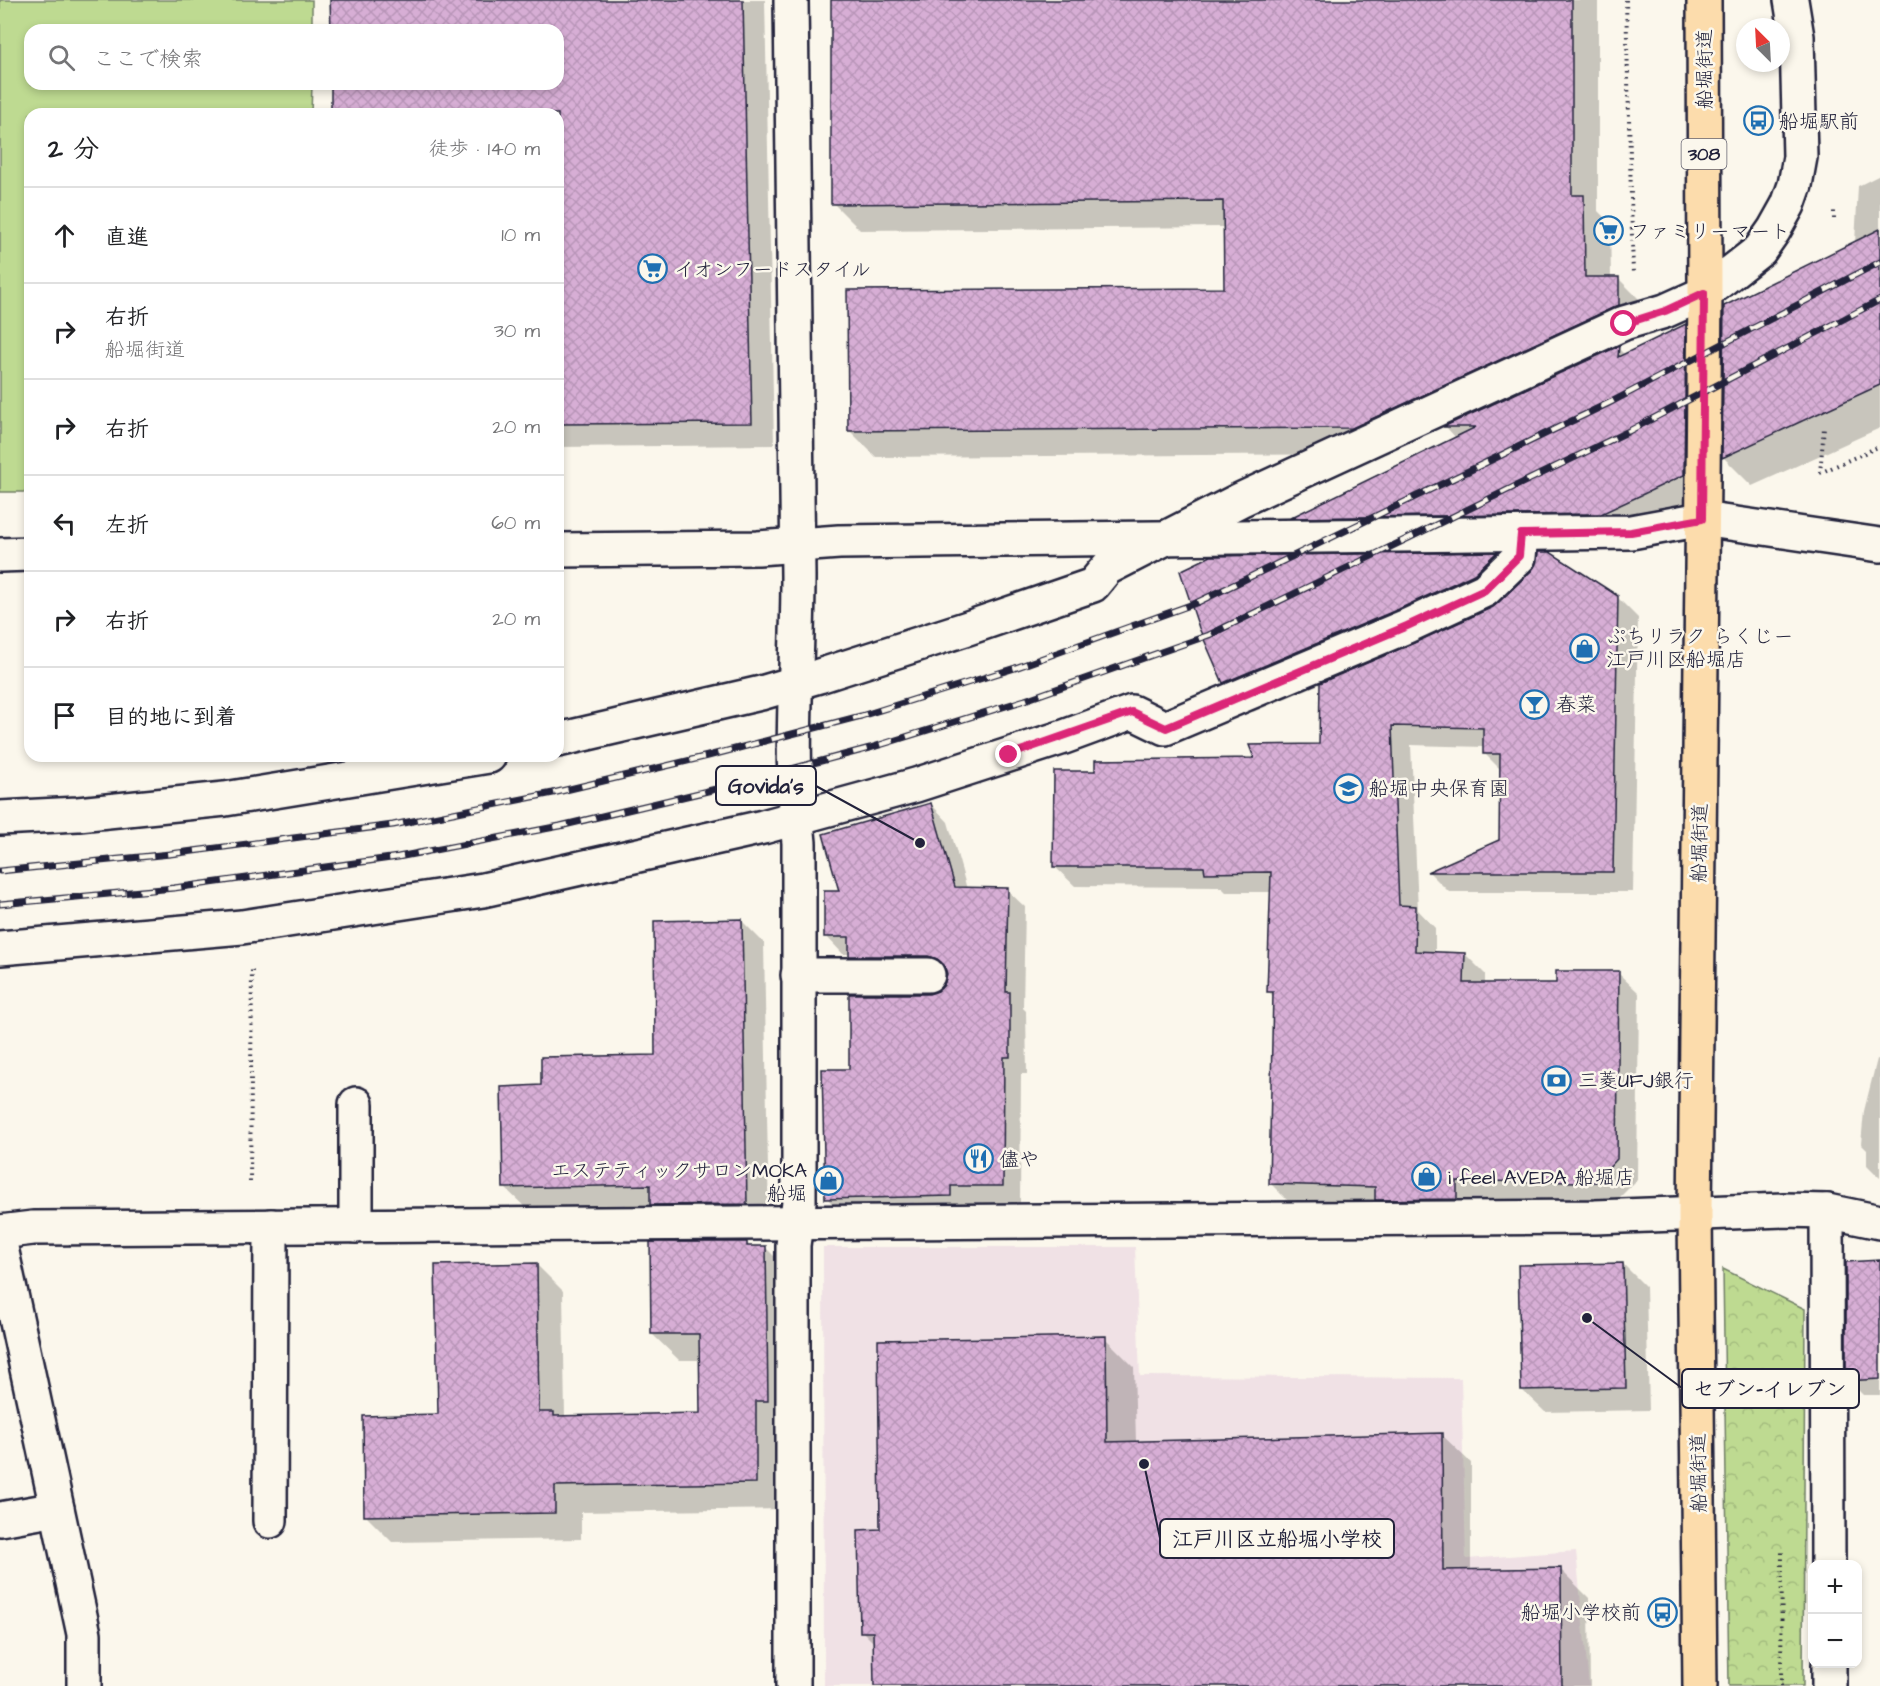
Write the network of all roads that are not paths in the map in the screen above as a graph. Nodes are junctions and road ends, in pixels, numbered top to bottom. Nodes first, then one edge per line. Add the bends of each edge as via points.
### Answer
1 (791, 0) edge
2 (1704, 0) edge
3 (1791, 0) edge
4 (1704, 293) junction
5 (1702, 519) junction
6 (1521, 534) junction
7 (1166, 538) junction
8 (1880, 544) edge
9 (796, 547) junction
10 (564, 550) edge
11 (24, 554) edge
12 (0, 555) edge
13 (794, 683) junction
14 (564, 739) edge
15 (452, 762) edge
16 (796, 817) junction
17 (0, 818) edge
18 (0, 948) edge
19 (798, 975) junction
20 (928, 975) dead end
21 (356, 1104) dead end
22 (1827, 1211) junction
23 (1695, 1214) junction
24 (1880, 1222) edge
25 (796, 1223) junction
26 (260, 1226) junction
27 (356, 1226) junction
28 (0, 1232) edge
29 (0, 1243) edge
30 (57, 1509) junction
31 (0, 1519) edge
32 (270, 1521) dead end
33 (1828, 1560) edge
34 (1829, 1668) edge
35 (84, 1686) edge
36 (793, 1686) edge
37 (1700, 1686) edge
38 (1829, 1686) edge

1 - 9 street
2 - 4 main road, 船堀街道 / 308
3 - 4 street via 1797,37 1800,157 1795,185 1788,205 1760,250
4 - 5 main road, 船堀街道 / 308
4 - 7 street via 1581,343
5 - 6 street via 1631,532
5 - 8 street
5 - 23 main road, 船堀街道 / 308
6 - 7 street
6 - 16 street via 1519,556 1485,590 1166,728 1132,712 936,778
7 - 9 street via 839,542
7 - 13 street via 1107,568 1093,585
9 - 10 street
9 - 13 street
11 - 12 street
13 - 14 street
13 - 16 street
15 - 17 street via 225,799
16 - 18 street via 483,890 252,925
16 - 19 street
19 - 20 street
19 - 25 street
21 - 27 street
22 - 23 street
22 - 24 street
22 - 33 street
23 - 25 street
23 - 37 main road, 船堀街道 / 308
25 - 27 street
25 - 36 street
26 - 27 street
26 - 28 street via 33,1228
26 - 32 street
29 - 30 street
30 - 31 street
30 - 35 street via 84,1634
34 - 38 street

